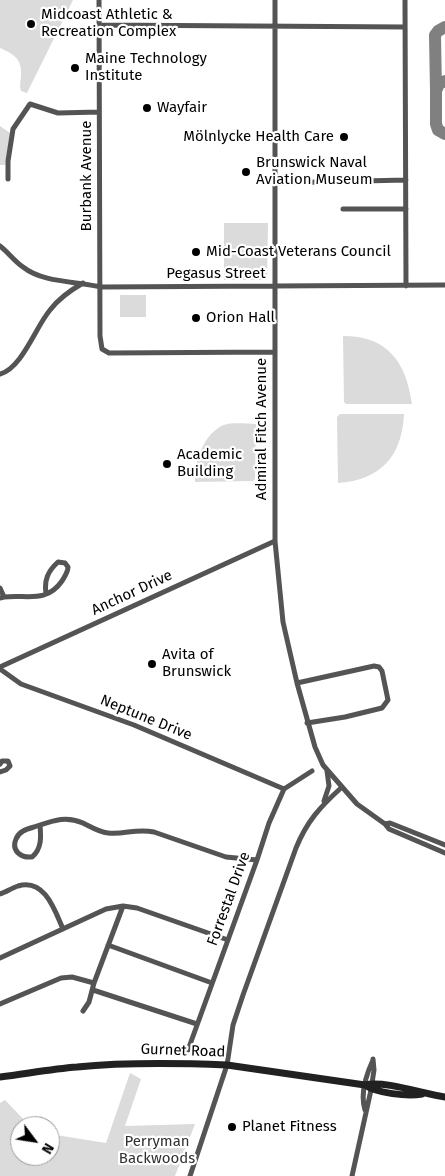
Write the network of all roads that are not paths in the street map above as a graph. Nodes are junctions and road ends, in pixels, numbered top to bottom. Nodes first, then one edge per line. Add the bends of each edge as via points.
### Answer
1 (99, 0) edge
2 (275, 0) edge
3 (406, 0) edge
4 (99, 25) junction
5 (275, 25) junction
6 (405, 26) junction
7 (99, 112) junction
8 (8, 179) dead end
9 (406, 180) junction
10 (276, 183) junction
11 (343, 209) dead end
12 (406, 209) junction
13 (0, 246) edge
14 (84, 282) junction
15 (445, 285) edge
16 (276, 286) junction
17 (406, 286) junction
18 (101, 287) junction
19 (275, 352) junction
20 (0, 374) edge
21 (275, 541) junction
22 (0, 588) edge
23 (46, 593) junction
24 (2, 598) edge
25 (0, 668) edge
26 (297, 683) junction
27 (307, 723) junction
28 (0, 764) edge
29 (312, 771) dead end
30 (327, 771) junction
31 (0, 772) edge
32 (342, 787) junction
33 (284, 789) junction
34 (322, 805) junction
35 (385, 824) junction
36 (40, 825) junction
37 (445, 845) edge
38 (445, 853) edge
39 (258, 860) junction
40 (0, 894) edge
41 (124, 906) junction
42 (63, 929) junction
43 (228, 940) junction
44 (108, 945) junction
45 (0, 958) edge
46 (94, 982) junction
47 (212, 983) junction
48 (93, 990) junction
49 (0, 1004) edge
50 (83, 1011) dead end
51 (197, 1024) junction
52 (188, 1050) dead end
53 (227, 1065) junction
54 (0, 1077) edge
55 (369, 1086) junction
56 (445, 1098) edge
57 (190, 1176) edge
58 (352, 1176) edge

1 - 4 street, Burbank Avenue
2 - 5 street, Admiral Fitch Avenue
3 - 6 street
4 - 5 street
4 - 7 street, Burbank Avenue
5 - 6 street
5 - 10 street, Admiral Fitch Avenue
6 - 9 street
7 - 8 street via 58,113 30,104 13,128
7 - 18 street, Burbank Avenue
9 - 10 street
9 - 12 street
10 - 16 street, Admiral Fitch Avenue
11 - 12 street
12 - 17 street
13 - 14 street, Pegasus Street via 23,267 44,278
14 - 18 street, Pegasus Street
14 - 20 street via 50,309 12,368
15 - 17 street, Pegasus Street
16 - 17 street, Pegasus Street
16 - 18 street, Pegasus Street
16 - 19 street, Admiral Fitch Avenue
18 - 19 street, Burbank Avenue via 101,346 109,354
19 - 21 street, Admiral Fitch Avenue
21 - 25 street, Anchor Drive
21 - 26 street, Admiral Fitch Avenue via 283,622
22 - 24 street
23 - 23 street via 56,589 67,573 65,563 58,562 52,568 45,580
23 - 24 street via 34,598
25 - 33 street, Neptune Drive via 21,684 134,725
26 - 27 street, Admiral Fitch Avenue
26 - 27 street via 374,666 382,671 388,700 382,708
27 - 30 street, Admiral Fitch Avenue via 314,747
28 - 31 street via 8,761 10,766
29 - 33 street
30 - 32 street, Admiral Fitch Avenue
30 - 34 street via 329,786
32 - 34 street
32 - 35 street, Admiral Fitch Avenue via 357,804
33 - 39 street, Forrestal Drive
34 - 53 street via 304,828 296,848 233,1025
35 - 37 street, Admiral Fitch Avenue via 390,823
35 - 38 street, Admiral Fitch Avenue via 389,829
36 - 36 street via 25,830 17,837 14,847 17,853 32,857 37,854
36 - 39 street via 67,818 108,833 142,830 226,857
39 - 43 street, Forrestal Drive
40 - 42 street via 23,885 40,890 48,898
41 - 42 street via 106,910
41 - 43 street
41 - 44 street
42 - 45 street
43 - 47 street, Forrestal Drive
44 - 46 street
44 - 47 street
46 - 48 street
46 - 49 street via 61,978
47 - 51 street, Forrestal Drive
48 - 50 street
48 - 51 street
51 - 52 street, Forrestal Drive
53 - 54 main road, Gurnet Road via 108,1064
53 - 55 main road, Gurnet Road
53 - 57 street
55 - 56 main road, Gurnet Road via 413,1096 423,1094
55 - 58 street via 363,1102 366,1110

